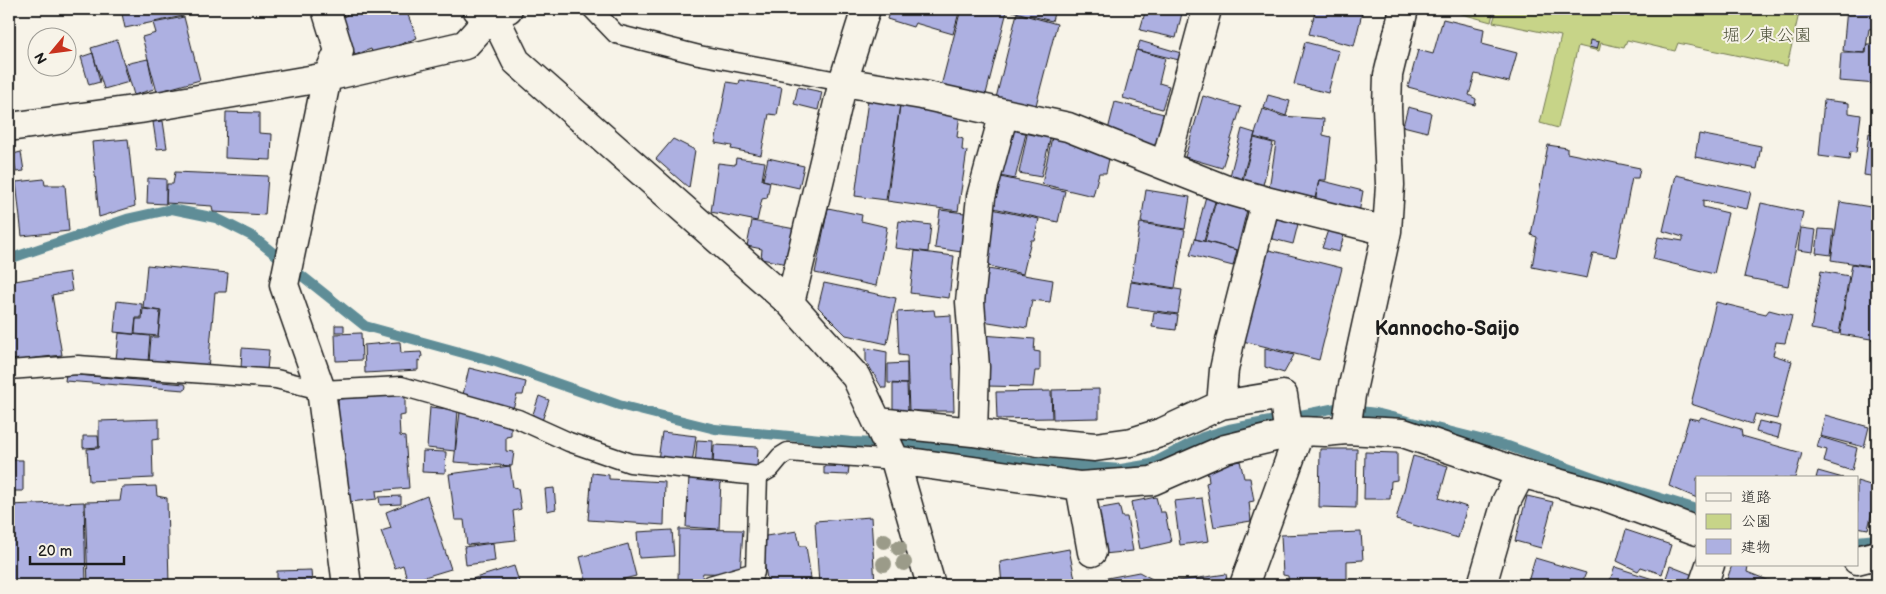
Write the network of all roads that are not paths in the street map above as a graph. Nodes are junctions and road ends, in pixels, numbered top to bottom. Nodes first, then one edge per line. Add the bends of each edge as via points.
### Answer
1 (326, 9) edge
2 (592, 9) edge
3 (866, 9) edge
4 (1207, 9) edge
5 (1404, 9) edge
6 (493, 10) edge
7 (327, 77) junction
8 (843, 82) junction
9 (1004, 113) junction
10 (9, 127) edge
11 (1166, 165) junction
12 (1266, 201) junction
13 (1387, 230) junction
14 (790, 303) junction
15 (9, 370) edge
16 (321, 390) junction
17 (1221, 405) junction
18 (878, 422) junction
19 (1346, 430) junction
20 (973, 432) junction
21 (1295, 433) junction
22 (895, 460) junction
23 (1521, 473) junction
24 (758, 476) junction
25 (1080, 486) junction
26 (1696, 531) edge
27 (1092, 552) dead end
28 (1877, 555) edge
29 (1858, 560) edge
30 (1710, 566) edge
31 (348, 585) edge
32 (710, 585) edge
33 (931, 585) edge
34 (1244, 585) edge
35 (1482, 585) edge
36 (1703, 585) edge

1 - 7 street via 339,51
2 - 8 lane via 616,34 699,55
3 - 8 street
4 - 11 street
5 - 13 street via 1388,75 1390,186
6 - 7 street via 465,45
6 - 14 street via 516,61
7 - 10 street via 140,109
7 - 16 street via 284,285
8 - 9 street
8 - 14 street
9 - 11 street via 1068,127
9 - 20 street via 981,197 970,302 975,367
11 - 12 street via 1224,189
12 - 13 street
12 - 17 street via 1231,337
13 - 19 street via 1350,395
14 - 18 street via 856,377
15 - 16 lane via 78,364 276,379
16 - 24 lane via 401,386 518,420 630,463
16 - 31 street
17 - 20 street via 1155,435 1095,447
17 - 21 street via 1283,395
18 - 20 street
18 - 22 street
19 - 21 street
19 - 23 street via 1403,433
21 - 25 street via 1225,450 1152,481
21 - 34 street
22 - 24 lane via 788,452
22 - 25 street
22 - 33 street
23 - 26 street via 1601,495
23 - 35 street via 1506,502
24 - 32 lane via 755,572
25 - 27 street
28 - 29 street
30 - 36 street

